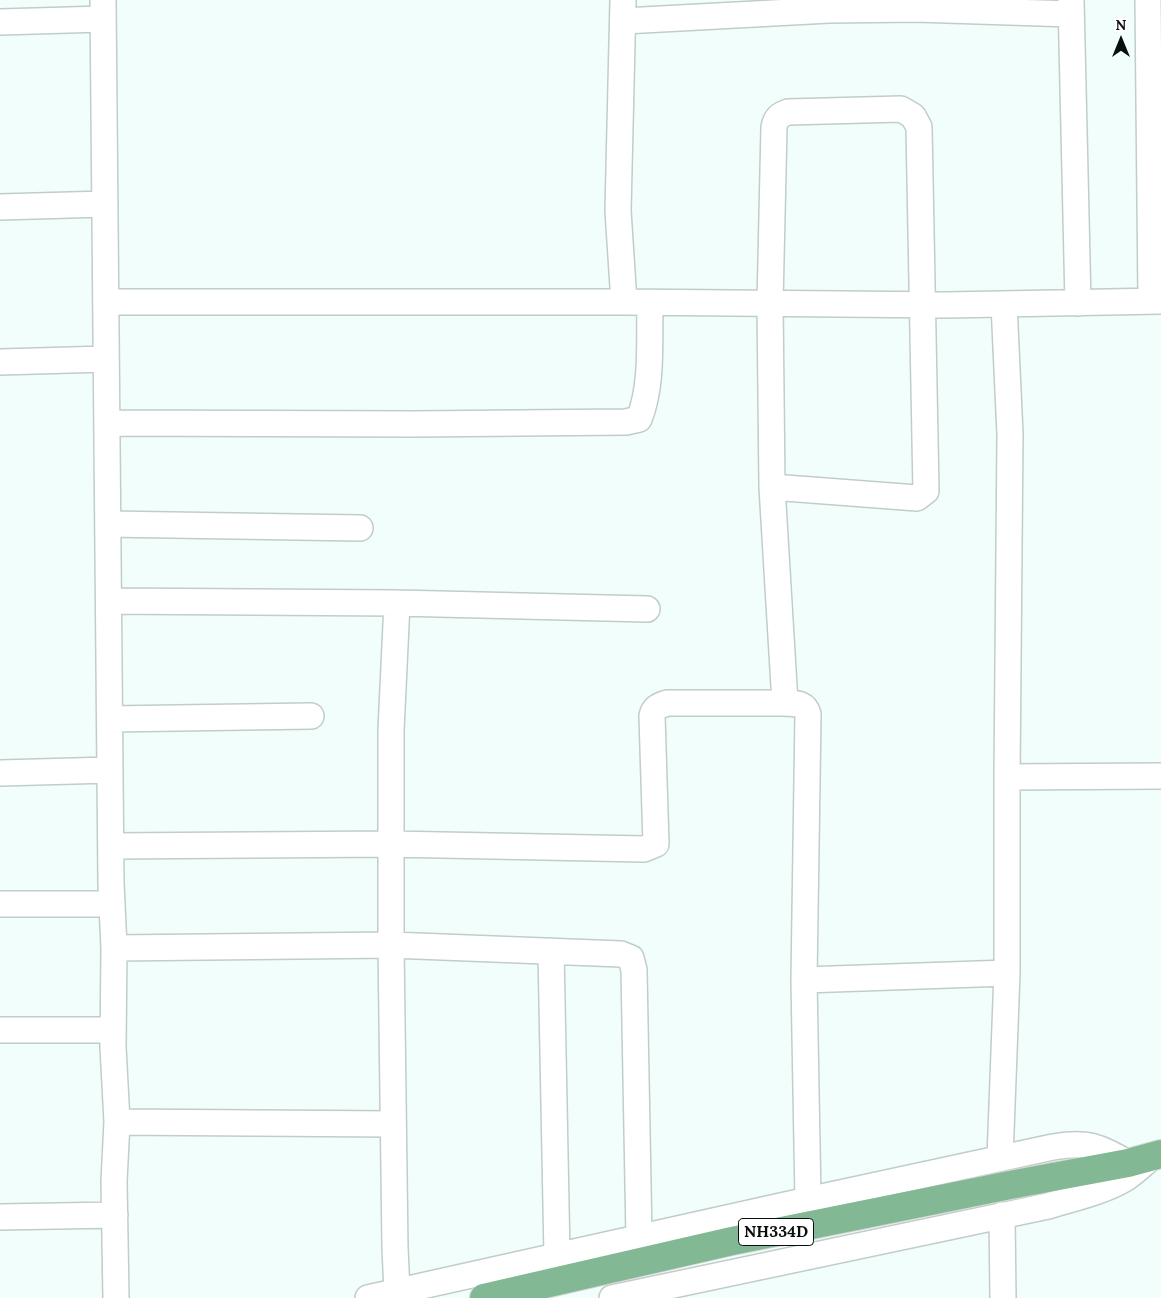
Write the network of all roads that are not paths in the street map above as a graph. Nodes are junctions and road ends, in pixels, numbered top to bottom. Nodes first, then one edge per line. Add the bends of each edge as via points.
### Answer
1 (1148, 0) edge
2 (1071, 7) edge
3 (103, 10) edge
4 (623, 10) edge
5 (0, 22) edge
6 (105, 204) junction
7 (0, 206) edge
8 (1156, 301) edge
9 (106, 302) junction
10 (624, 302) junction
11 (650, 303) junction
12 (1078, 303) junction
13 (770, 304) junction
14 (1004, 304) junction
15 (924, 305) junction
16 (106, 359) junction
17 (0, 362) edge
18 (107, 423) junction
19 (772, 487) junction
20 (108, 524) junction
21 (360, 528) dead end
22 (109, 600) junction
23 (397, 603) junction
24 (647, 609) dead end
25 (785, 703) junction
26 (311, 716) dead end
27 (110, 719) junction
28 (110, 770) junction
29 (0, 773) edge
30 (1161, 776) edge
31 (1007, 777) junction
32 (391, 844) junction
33 (111, 846) junction
34 (0, 904) edge
35 (112, 904) junction
36 (391, 945) junction
37 (114, 948) junction
38 (551, 951) junction
39 (1007, 973) junction
40 (804, 980) junction
41 (0, 1030) edge
42 (113, 1030) junction
43 (117, 1122) junction
44 (393, 1124) junction
45 (1000, 1158) junction
46 (1147, 1158) edge
47 (808, 1200) junction
48 (114, 1215) junction
49 (1002, 1215) junction
50 (0, 1217) edge
51 (639, 1238) junction
52 (557, 1256) junction
53 (397, 1292) junction
54 (622, 1297) edge
55 (116, 1298) edge
56 (368, 1298) edge
57 (484, 1298) edge
58 (1003, 1298) edge

1 - 8 street
2 - 4 street
2 - 12 street
3 - 5 street
3 - 6 street
4 - 10 street via 618,211
6 - 7 street
6 - 9 street
8 - 12 street
9 - 10 street
9 - 16 street
10 - 11 street
11 - 13 street
11 - 18 street via 648,388 644,408 639,419 626,422
12 - 14 street
13 - 15 street
13 - 15 street via 775,120 788,112 901,110 914,116 919,127
13 - 19 street
14 - 15 street
14 - 31 street via 1010,434
15 - 19 street via 926,491 917,498
16 - 17 street
16 - 18 street
18 - 20 street
19 - 25 street
20 - 21 street
20 - 22 street
22 - 23 street
22 - 27 street
23 - 24 street
23 - 32 street via 391,730
25 - 32 street via 667,703 653,710 656,844 650,847
25 - 40 street via 802,704 808,714
26 - 27 street
27 - 28 street
28 - 29 street
28 - 33 street
30 - 31 street
31 - 39 street
32 - 33 street
32 - 36 street
33 - 35 street
34 - 35 street
35 - 37 street
36 - 37 street
36 - 38 street
36 - 44 street
37 - 42 street
38 - 51 street via 621,954 632,958
38 - 52 street
39 - 40 street
39 - 45 street
40 - 47 street
41 - 42 street
42 - 43 street
43 - 44 street
43 - 48 street
44 - 53 street
45 - 46 street via 1086,1144
45 - 47 street
46 - 49 street via 1128,1177 1098,1191
46 - 57 highway, NH334D via 732,1241
47 - 51 street
48 - 50 street
48 - 55 street
49 - 54 street
49 - 58 street
51 - 52 street
52 - 53 street
53 - 56 street

